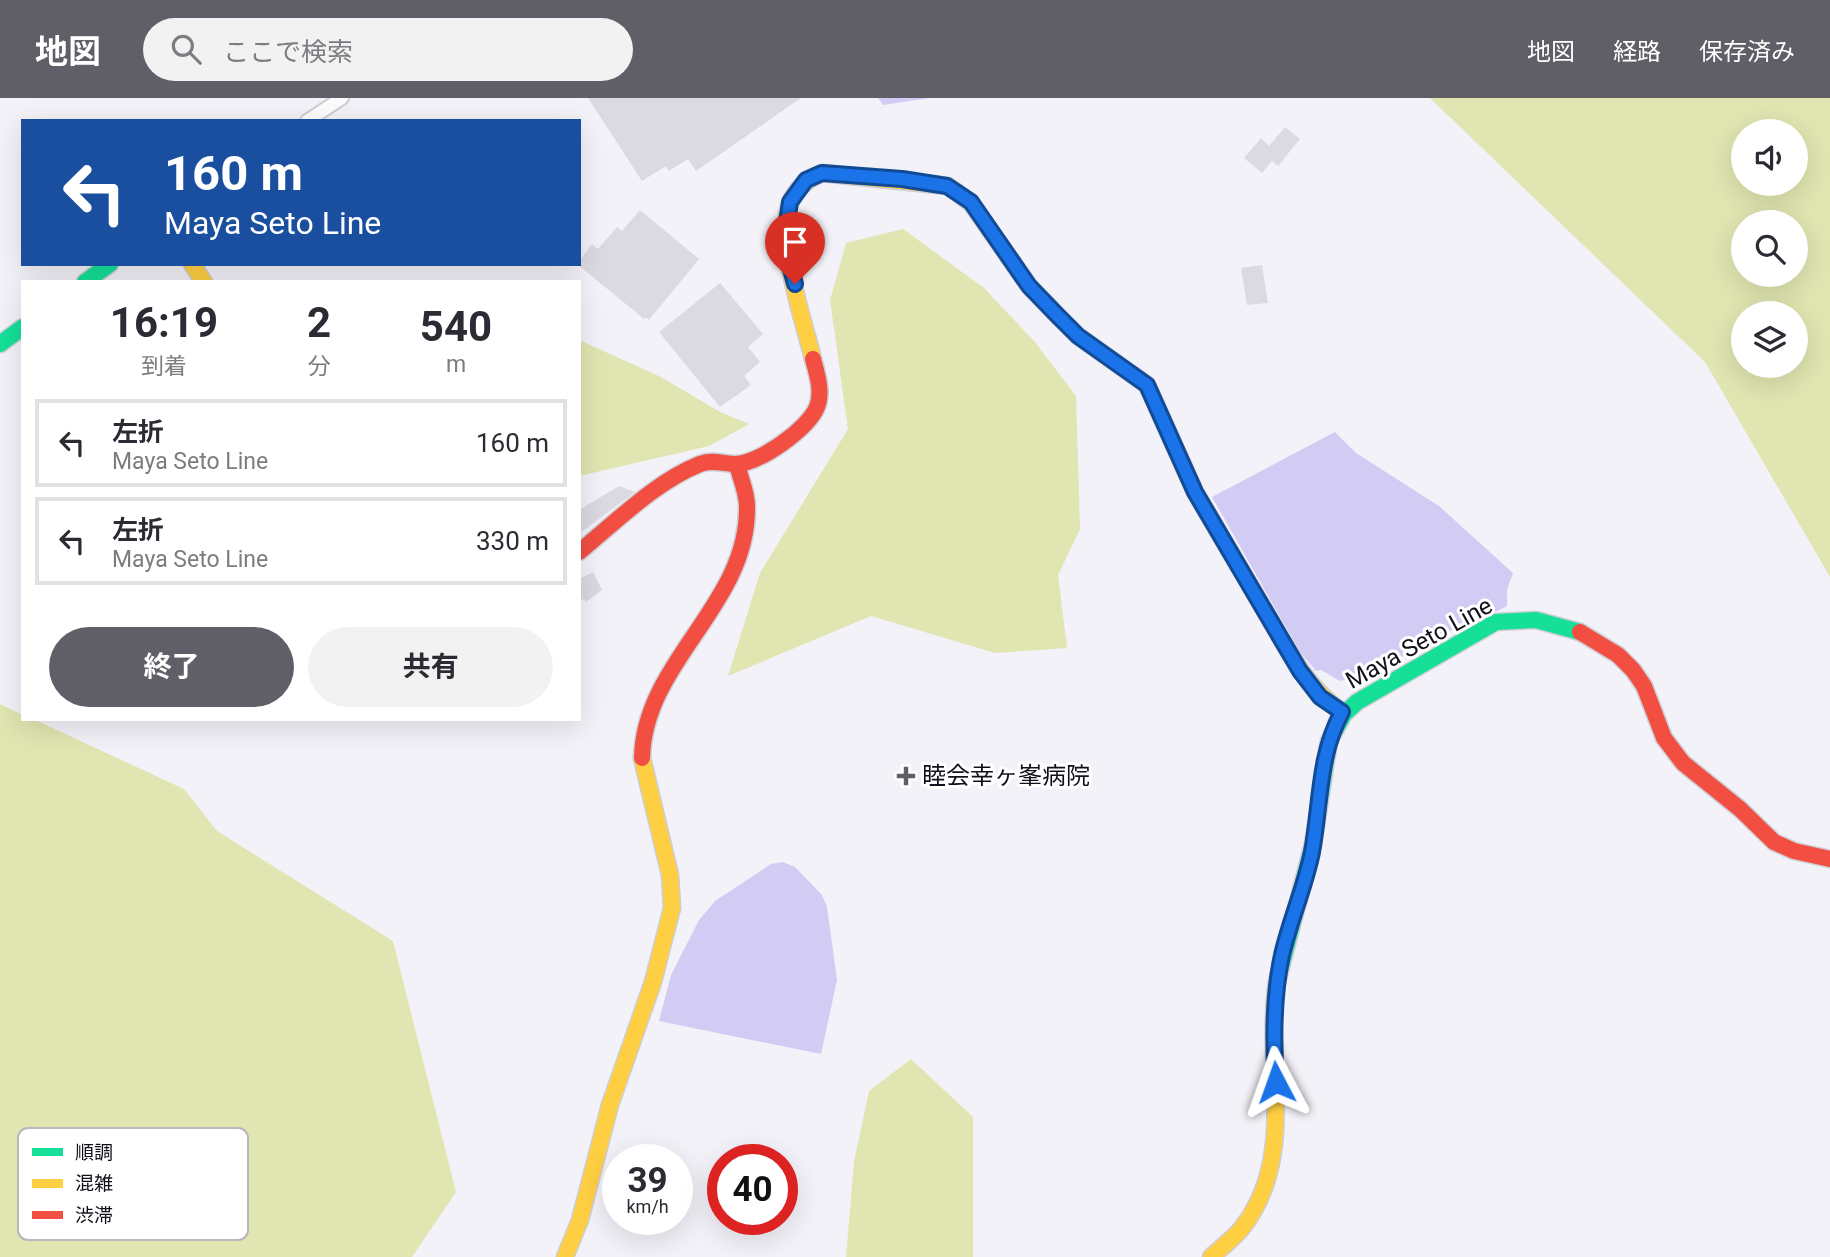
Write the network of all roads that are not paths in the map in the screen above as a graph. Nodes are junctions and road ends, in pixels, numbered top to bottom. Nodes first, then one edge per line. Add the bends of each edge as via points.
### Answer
1 (342, 98) edge
2 (310, 119) edge
3 (107, 266) edge
4 (88, 280) edge
5 (21, 328) edge
6 (0, 344) edge
7 (737, 464) junction
8 (581, 550) edge
9 (1342, 712) junction
10 (1830, 859) edge
11 (565, 1257) edge
12 (1211, 1257) edge

1 - 2 street
3 - 4 main road
5 - 6 main road
7 - 8 main road, Maya Seto Line via 701,463 657,489
7 - 9 main road, Maya Seto Line via 775,450 817,407 819,383 786,250 790,202 806,180 822,173 947,186 971,202 1029,286 1078,336 1147,385 1195,492 1300,671 1320,697
7 - 11 main road via 747,505 743,555 648,712 642,747 673,900 655,981
9 - 10 main road, Maya Seto Line via 1496,622 1512,618 1565,628 1597,640 1621,657 1643,684 1667,744 1685,766 1773,841 1798,853
9 - 12 main road via 1329,737 1311,856 1276,986 1273,1027 1278,1104 1273,1163 1265,1193 1249,1222

